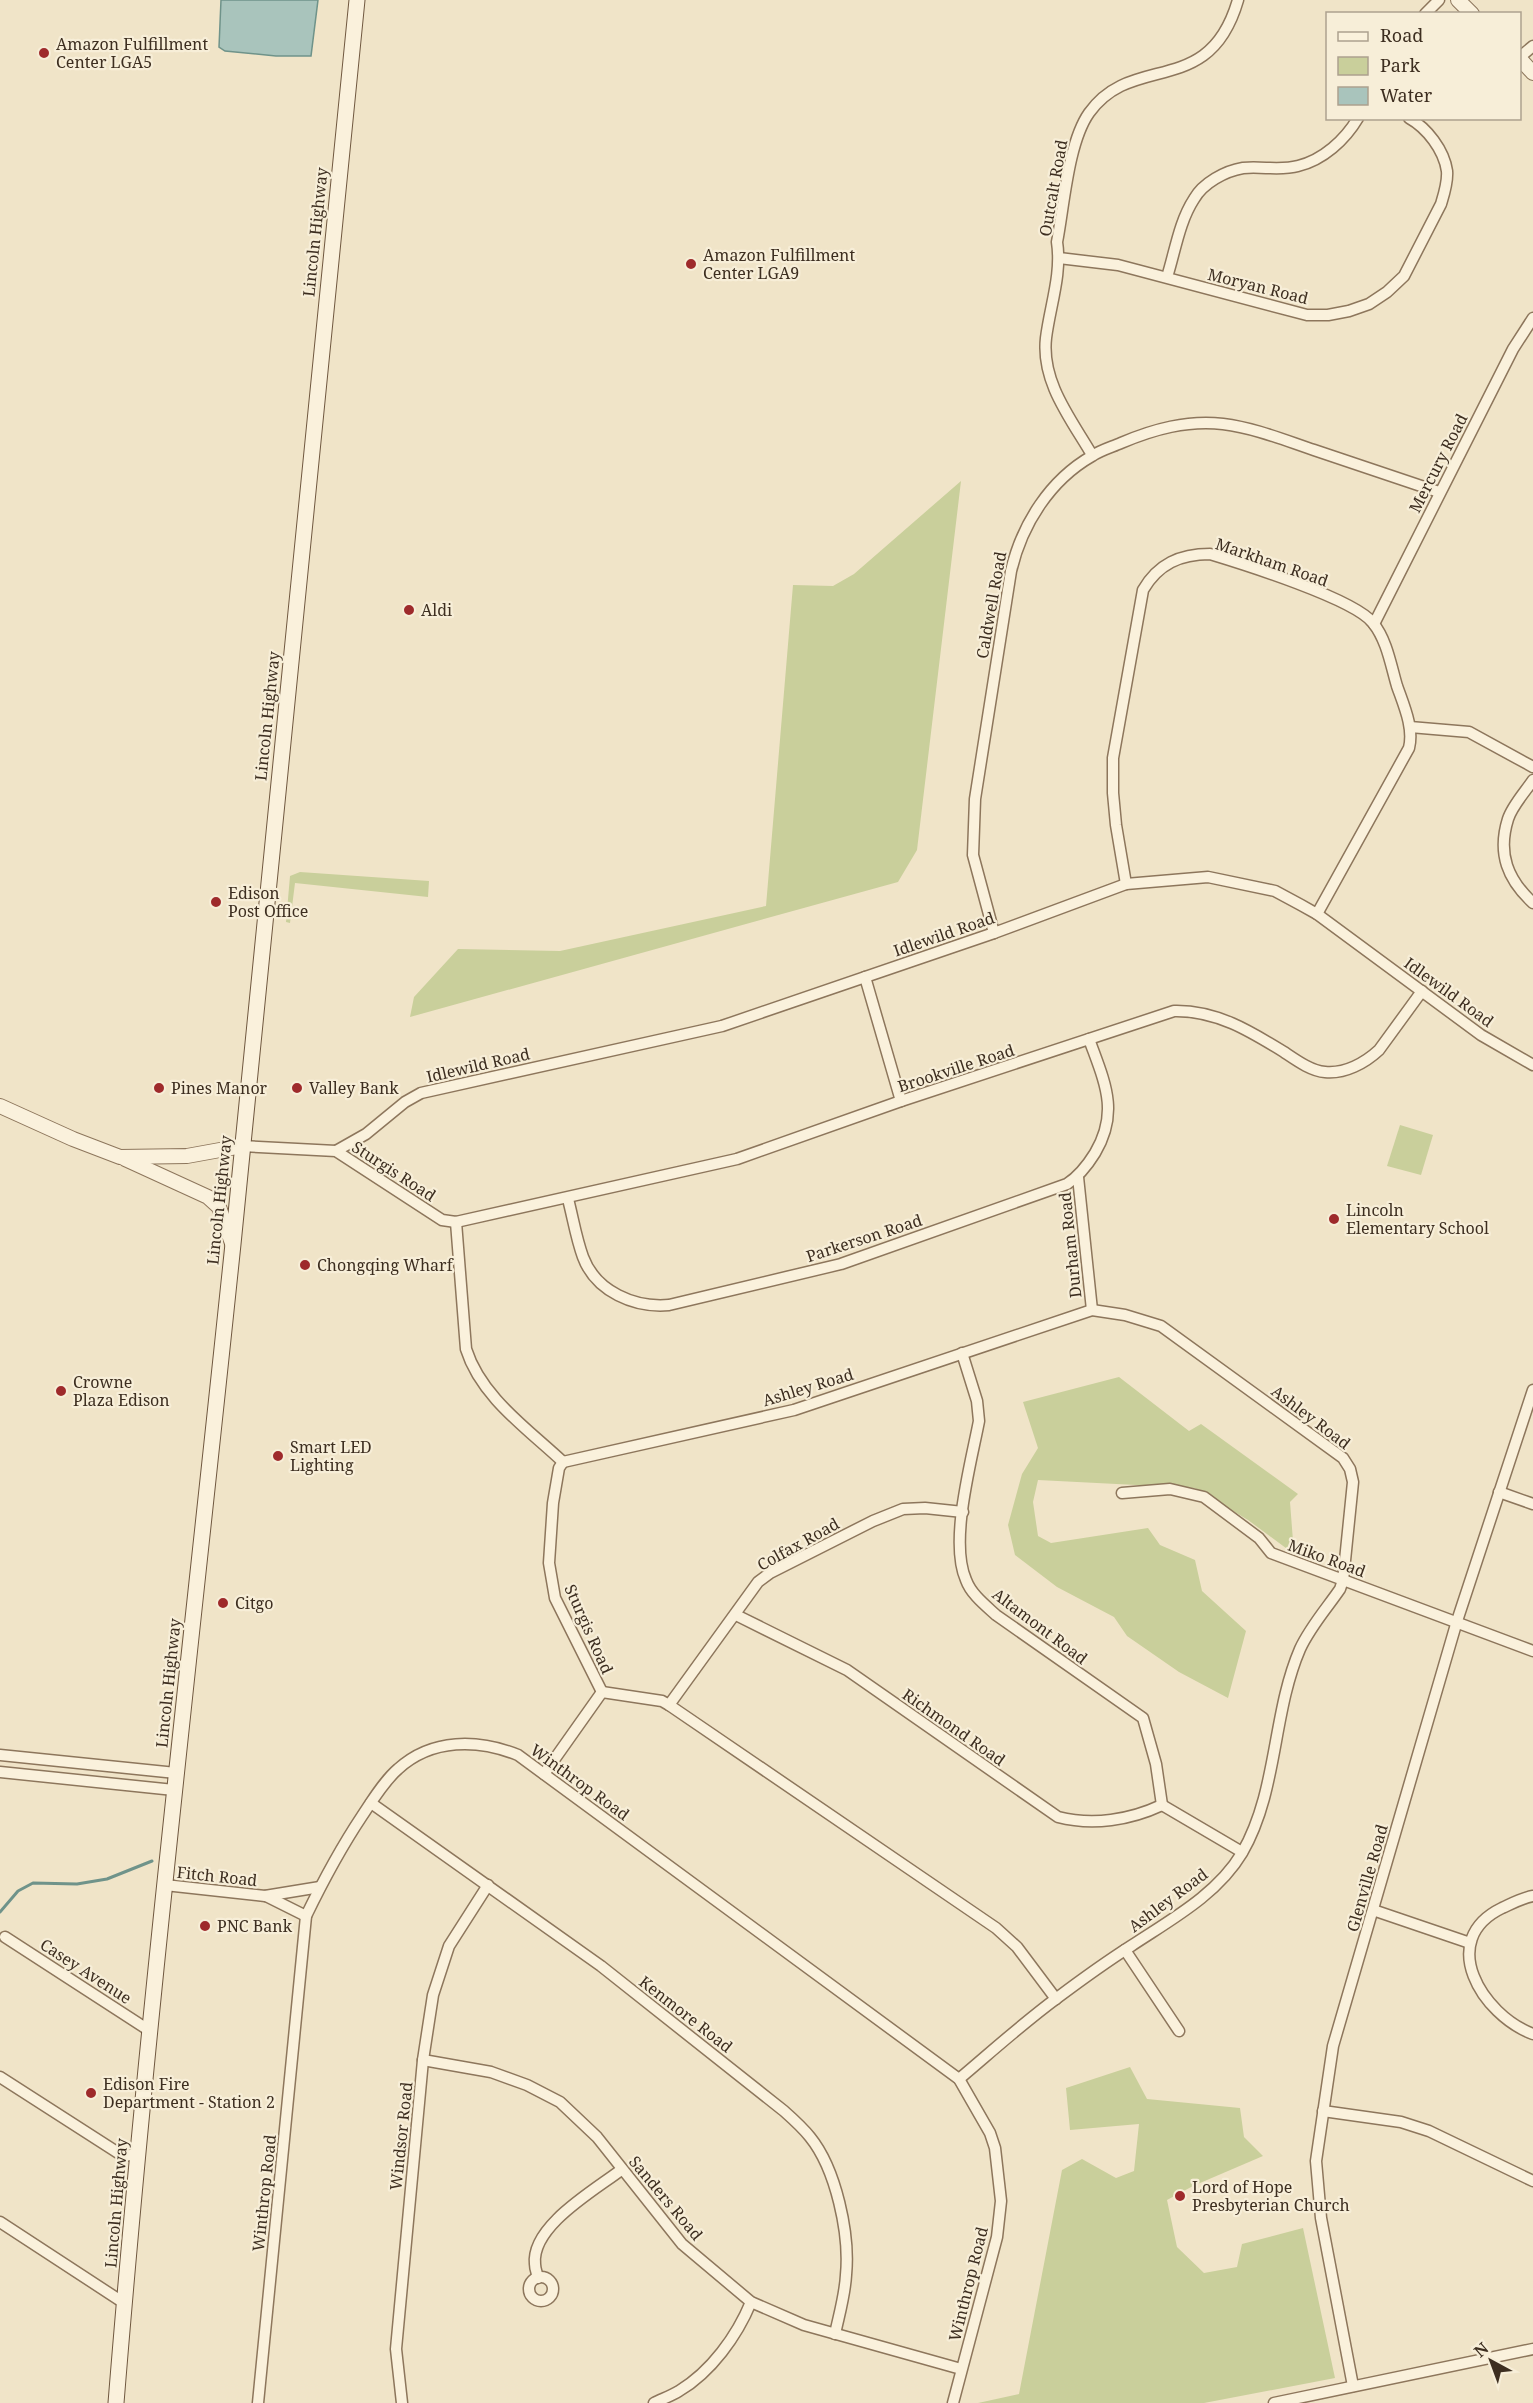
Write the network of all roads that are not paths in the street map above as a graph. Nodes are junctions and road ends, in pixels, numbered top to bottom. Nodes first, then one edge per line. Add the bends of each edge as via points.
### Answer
1 (357, 0) edge
2 (1238, 0) edge
3 (1439, 0) edge
4 (1458, 0) edge
5 (1427, 12) edge
6 (1470, 12) edge
7 (1533, 46) edge
8 (1521, 57) edge
9 (1521, 59) edge
10 (1533, 73) edge
11 (1357, 120) edge
12 (1412, 120) edge
13 (1059, 258) junction
14 (1167, 277) junction
15 (1533, 318) edge
16 (1092, 455) junction
17 (1439, 492) junction
18 (1374, 624) junction
19 (1410, 727) junction
20 (1533, 767) edge
21 (1533, 780) edge
22 (1126, 884) junction
23 (1533, 903) edge
24 (1317, 914) junction
25 (994, 933) junction
26 (865, 977) junction
27 (1422, 991) junction
28 (1089, 1039) junction
29 (1533, 1065) edge
30 (901, 1101) junction
31 (0, 1106) edge
32 (242, 1146) junction
33 (336, 1151) junction
34 (120, 1157) junction
35 (1078, 1177) junction
36 (568, 1199) junction
37 (456, 1222) junction
38 (233, 1246) junction
39 (1092, 1310) junction
40 (962, 1353) junction
41 (1533, 1390) edge
42 (563, 1462) junction
43 (1499, 1492) junction
44 (1122, 1493) dead end
45 (1533, 1504) edge
46 (963, 1512) junction
47 (1343, 1580) junction
48 (736, 1615) junction
49 (1457, 1621) junction
50 (1533, 1651) edge
51 (602, 1692) junction
52 (669, 1705) junction
53 (0, 1755) edge
54 (0, 1772) edge
55 (176, 1773) junction
56 (544, 1774) junction
57 (174, 1790) junction
58 (371, 1803) junction
59 (1162, 1804) junction
60 (1242, 1852) junction
61 (165, 1885) junction
62 (488, 1885) junction
63 (320, 1887) junction
64 (266, 1896) junction
65 (1533, 1896) edge
66 (1373, 1910) junction
67 (306, 1916) junction
68 (5, 1937) dead end
69 (1470, 1943) junction
70 (1125, 1950) junction
71 (1056, 1999) junction
72 (150, 2031) junction
73 (1179, 2031) dead end
74 (1533, 2034) edge
75 (423, 2060) junction
76 (0, 2077) edge
77 (959, 2079) junction
78 (1323, 2111) junction
79 (138, 2154) junction
80 (621, 2170) junction
81 (1533, 2181) edge
82 (0, 2222) edge
83 (538, 2278) dead end
84 (751, 2302) junction
85 (124, 2303) junction
86 (835, 2334) junction
87 (1533, 2349) edge
88 (961, 2369) junction
89 (1353, 2386) junction
90 (117, 2403) edge
91 (258, 2403) edge
92 (402, 2403) edge
93 (654, 2403) edge
94 (953, 2403) edge
95 (1274, 2403) edge

1 - 32 main road, Lincoln Highway
2 - 13 street, Outcalt Road via 1224,34 1200,59 1121,85 1088,114 1077,136 1057,242
3 - 5 street
4 - 6 street
7 - 8 street
9 - 10 street
11 - 14 street via 1339,143 1299,166 1243,168 1203,188 1185,215
12 - 14 street, Moryan Road via 1432,138 1442,155 1447,172 1445,192 1404,276 1369,304 1349,311 1307,315
13 - 14 street, Moryan Road via 1119,265
13 - 16 street, Outcalt Road via 1046,340 1047,368 1054,390
15 - 17 street, Mercury Road
16 - 17 street, Caldwell Road via 1165,427 1222,424 1256,430
16 - 25 street, Caldwell Road via 1043,500 1016,547 1011,571 975,799 973,855
17 - 18 street, Mercury Road
18 - 19 street via 1382,637
18 - 22 street, Markham Road via 1367,616 1311,589 1210,554 1163,565 1151,575 1143,590 1113,758 1116,825
19 - 20 street via 1469,732
19 - 24 street via 1409,748
21 - 23 street via 1508,818 1504,853 1507,872
22 - 24 street, Idlewild Road via 1208,877 1275,891
22 - 25 street, Idlewild Road
24 - 27 street, Idlewild Road
25 - 26 street, Idlewild Road
26 - 30 street
26 - 33 street, Idlewild Road via 722,1026 421,1093
27 - 28 street, Brookville Road via 1379,1050 1342,1071 1324,1072 1310,1067 1239,1025 1187,1011 1161,1014
27 - 29 street, Idlewild Road via 1481,1035
28 - 30 street, Brookville Road
28 - 35 street via 1106,1086 1109,1110 1104,1138
30 - 36 street, Brookville Road via 737,1159
31 - 34 street
32 - 33 street, Sturgis Road
32 - 34 street via 187,1156
32 - 38 main road, Lincoln Highway
33 - 37 street, Sturgis Road via 442,1220
34 - 38 street via 208,1197 219,1207
35 - 36 street, Parkerson Road via 841,1264 657,1306 626,1299 610,1291 595,1276 584,1259
35 - 39 street, Durham Road
36 - 37 street, Brookville Road
37 - 42 street via 470,1361 500,1404
38 - 55 main road, Lincoln Highway
39 - 40 street, Ashley Road
39 - 47 street, Ashley Road via 1161,1326 1343,1458 1353,1482
40 - 42 street, Ashley Road via 794,1410
40 - 46 street, Altamont Road via 979,1421
41 - 43 street, Glenville Road
42 - 51 street, Sturgis Road via 553,1503 549,1563 555,1598
43 - 45 street
43 - 49 street, Glenville Road
44 - 47 street, Miko Road via 1170,1489 1204,1497 1259,1538 1271,1553
46 - 48 street, Colfax Road via 903,1509 873,1521 770,1573 758,1582
46 - 59 street, Altamont Road via 959,1542 966,1581 996,1615 1143,1718
47 - 49 street, Miko Road
47 - 60 street, Ashley Road via 1300,1648 1261,1806
48 - 52 street, Colfax Road
48 - 59 street, Richmond Road via 847,1670 1058,1817 1092,1822 1147,1812
49 - 50 street, Miko Road
49 - 66 street, Glenville Road
51 - 52 street, Sturgis Road
51 - 56 street
52 - 71 street, Sturgis Road via 996,1928 1017,1947
53 - 55 street
54 - 57 street
55 - 57 main road, Lincoln Highway
56 - 58 street, Winthrop Road via 518,1755 498,1747 462,1742 424,1752 397,1769
56 - 77 street, Winthrop Road
57 - 61 main road, Lincoln Highway
58 - 62 street, Kenmore Road
58 - 63 street, Winthrop Road via 336,1854
59 - 60 street
60 - 70 street, Ashley Road via 1213,1888
61 - 64 street, Fitch Road
61 - 72 main road, Lincoln Highway
62 - 75 street, Windsor Road via 449,1946 440,1970
62 - 86 street, Kenmore Road via 601,1966 784,2110 811,2137 823,2156 840,2206 846,2249 847,2274
63 - 64 street, Fitch Road
63 - 67 street, Winthrop Road
64 - 67 street, Fitch Road
65 - 69 street via 1495,1911
66 - 69 street
66 - 78 street, Glenville Road via 1334,2046
67 - 91 street, Winthrop Road
68 - 72 street, Casey Avenue
69 - 74 street via 1469,1964 1483,1996 1506,2020
70 - 71 street, Ashley Road
70 - 73 street
71 - 77 street, Ashley Road
72 - 79 main road, Lincoln Highway
75 - 80 street, Sanders Road via 491,2072 560,2102 597,2137
75 - 92 street, Windsor Road via 396,2349
76 - 79 street via 123,2156
77 - 88 street, Winthrop Road via 990,2133 1001,2201 997,2237
78 - 81 street via 1390,2120 1429,2131
78 - 89 street, Glenville Road via 1316,2161 1321,2218
79 - 85 main road, Lincoln Highway
80 - 83 street via 551,2225 539,2242 534,2262
80 - 84 street, Sanders Road via 682,2244
82 - 85 street
84 - 86 street, Sanders Road
84 - 93 street via 746,2316 718,2356 680,2391
85 - 90 main road, Lincoln Highway
86 - 88 street, Sanders Road
87 - 89 street
88 - 94 street, Winthrop Road
89 - 95 street

